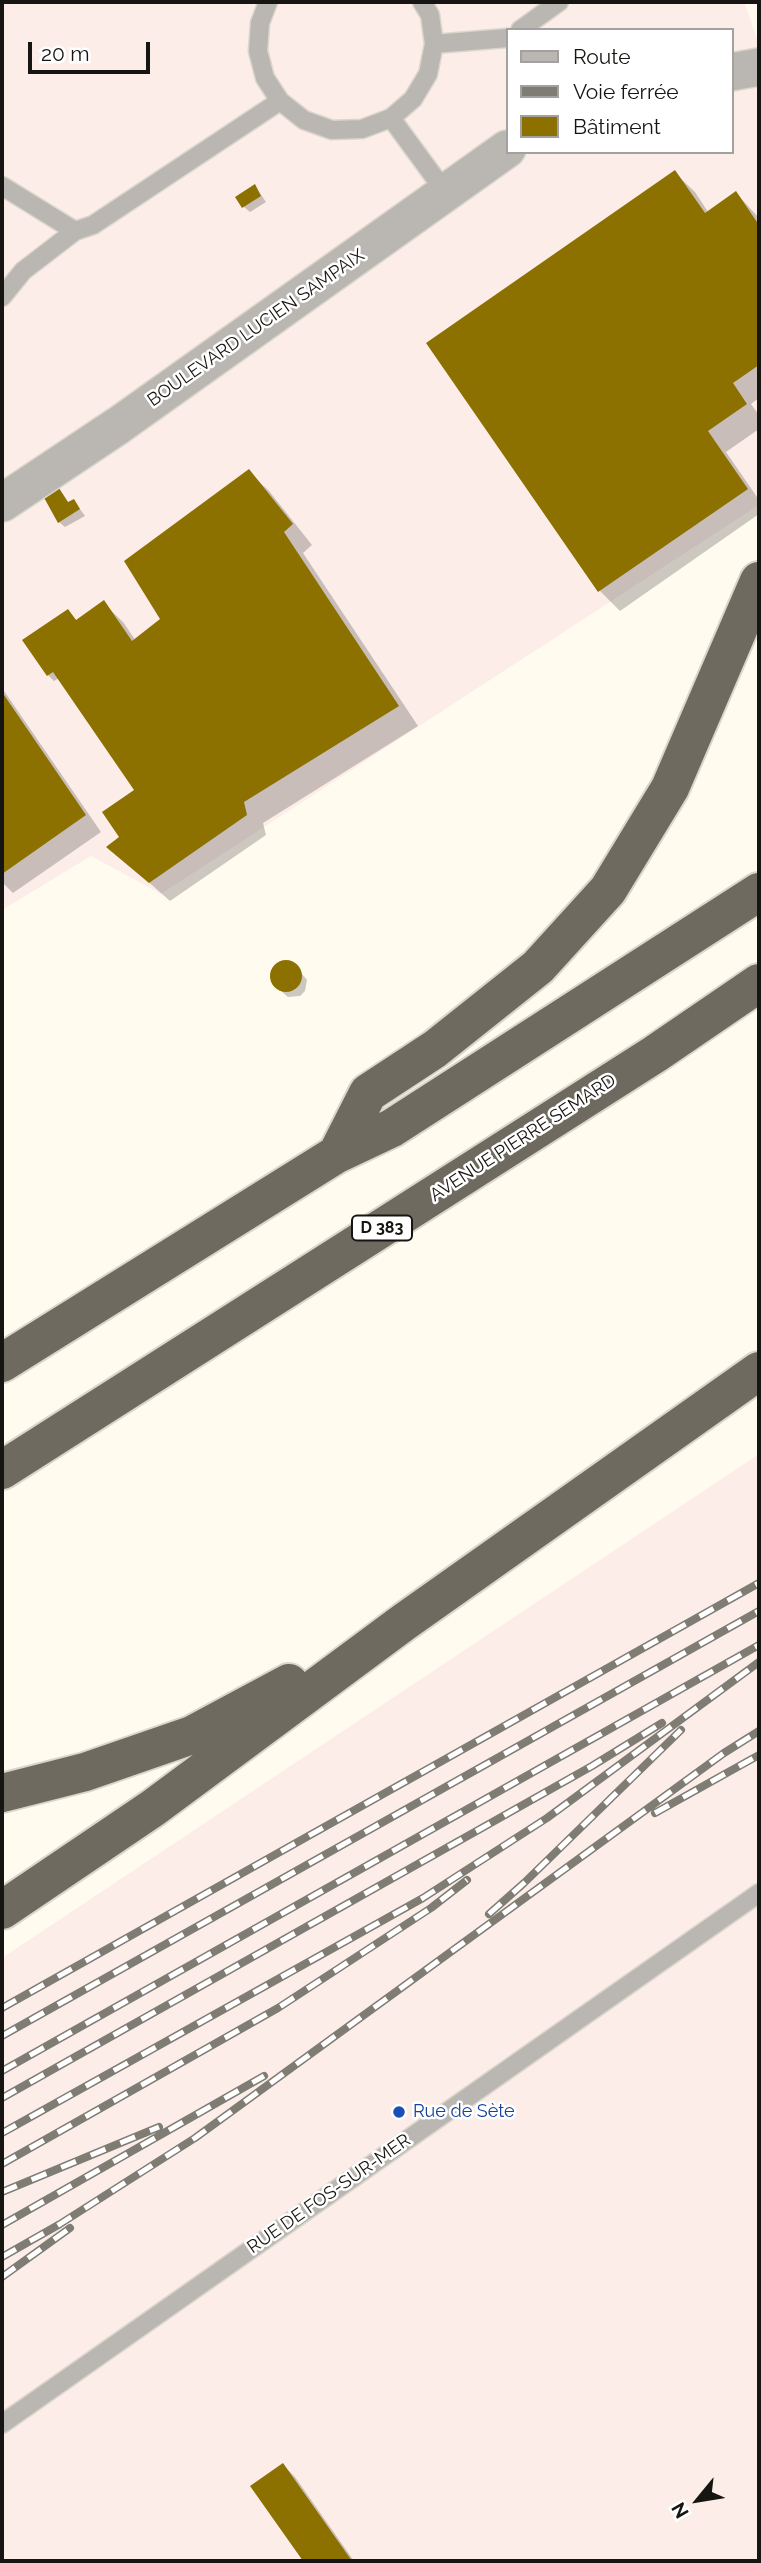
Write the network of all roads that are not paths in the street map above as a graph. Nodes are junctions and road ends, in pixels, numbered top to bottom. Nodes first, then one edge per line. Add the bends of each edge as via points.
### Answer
1 (268, 2) edge
2 (422, 2) edge
3 (559, 2) edge
4 (523, 28) edge
5 (505, 38) edge
6 (434, 44) junction
7 (759, 67) edge
8 (733, 72) edge
9 (280, 102) junction
10 (391, 118) junction
11 (505, 150) edge
12 (2, 186) edge
13 (446, 193) junction
14 (75, 231) junction
15 (2, 297) edge
16 (2, 503) edge
17 (759, 581) edge
18 (759, 892) edge
19 (759, 983) edge
20 (337, 1154) junction
21 (2, 1363) edge
22 (759, 1371) edge
23 (2, 1470) edge
24 (404, 1622) junction
25 (2, 1793) edge
26 (759, 1893) edge
27 (2, 1910) edge
28 (2, 2424) edge

1 - 9 lane via 260,23 258,51 265,78
2 - 6 lane via 430,15
3 - 4 lane
5 - 6 lane
6 - 10 lane via 428,74 413,99
7 - 8 street
9 - 10 lane via 304,120 332,130 362,129
9 - 14 lane via 93,225
10 - 13 lane
11 - 13 street, BOULEVARD LUCIEN SAMPAIX
12 - 14 lane
13 - 16 street, BOULEVARD LUCIEN SAMPAIX
14 - 15 lane via 23,271
17 - 20 highway via 670,788 608,890 538,967 485,1012 368,1093
18 - 20 highway via 392,1128
19 - 23 highway, AVENUE PIERRE SEMARD / D 383
20 - 21 highway
22 - 24 highway
24 - 25 highway via 192,1735 85,1772
24 - 27 highway via 153,1808
26 - 28 lane, RUE DE FOS-SUR-MER

